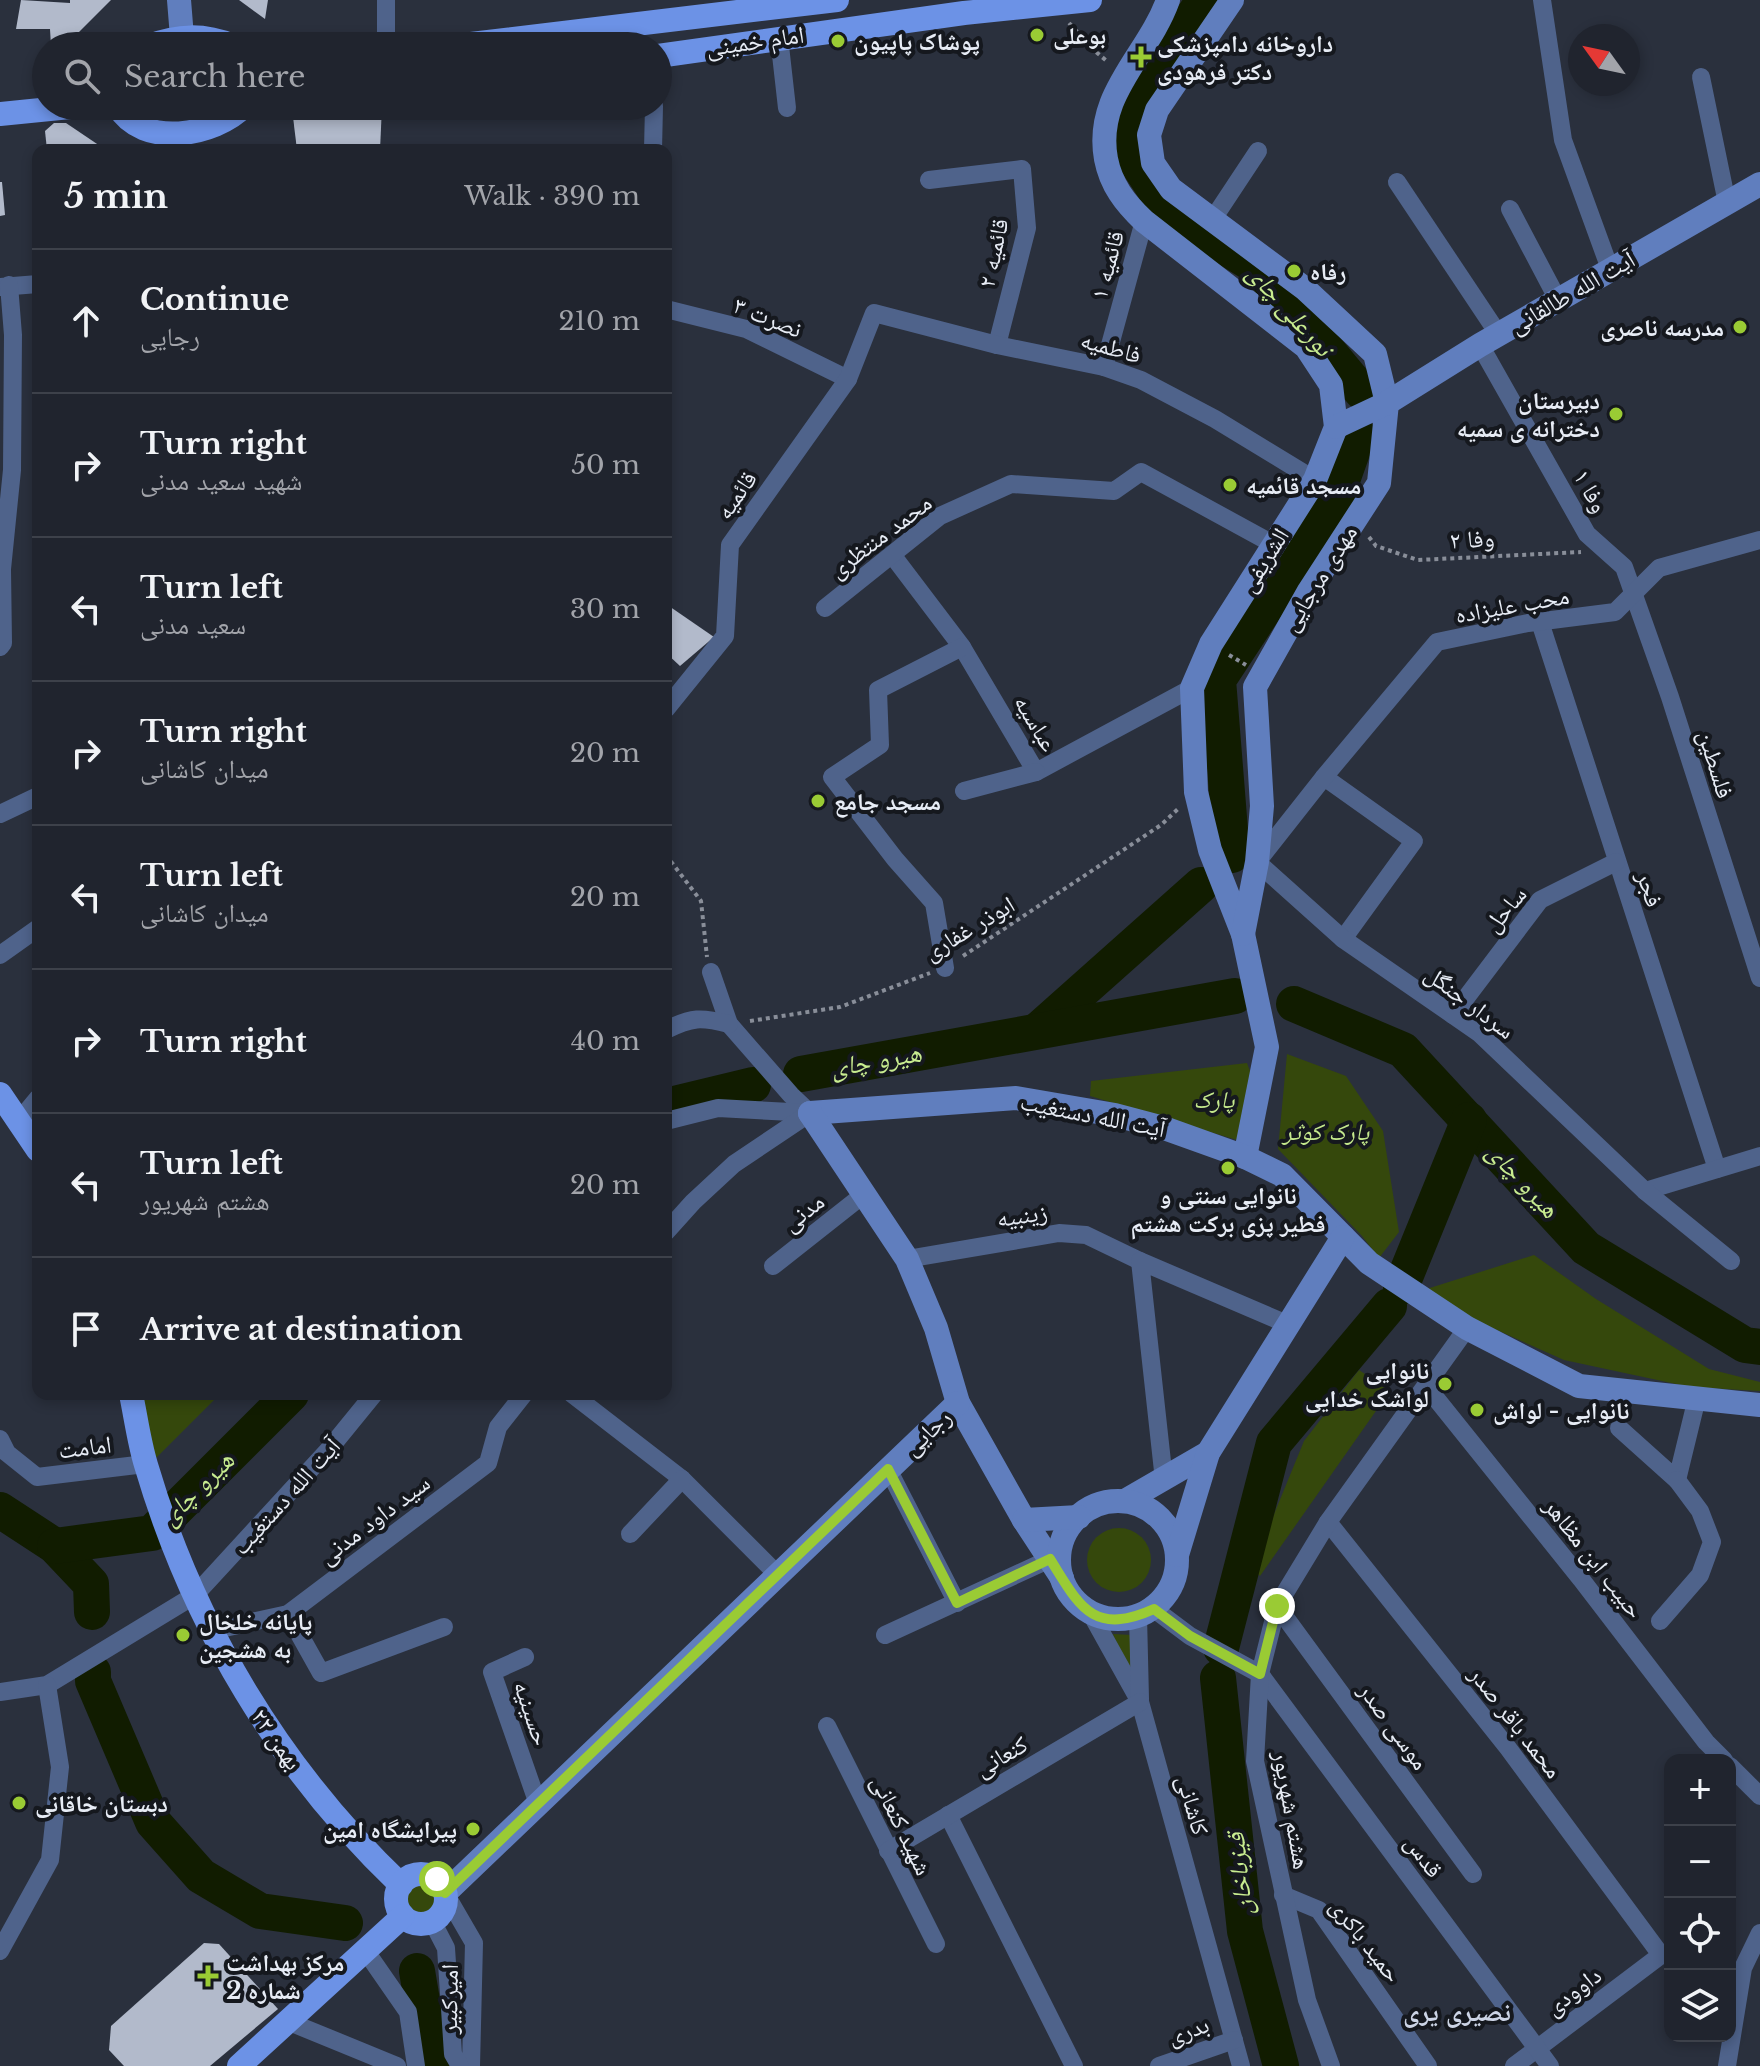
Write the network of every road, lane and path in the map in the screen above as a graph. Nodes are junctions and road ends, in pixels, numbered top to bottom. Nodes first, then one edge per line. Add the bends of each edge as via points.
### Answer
1 (179, 0) edge
2 (386, 0) edge
3 (837, 0) edge
4 (1090, 0) edge
5 (1168, 0) edge
6 (1232, 0) edge
7 (1542, 0) edge
8 (1052, 4) junction
9 (751, 5) edge
10 (182, 32) edge
11 (386, 32) edge
12 (555, 32) edge
13 (779, 37) junction
14 (672, 54) edge
15 (1126, 75) junction
16 (1701, 77) dead end
17 (32, 95) edge
18 (0, 99) edge
19 (787, 108) dead end
20 (32, 111) edge
21 (0, 114) edge
22 (131, 120) edge
23 (227, 120) edge
24 (654, 120) edge
25 (178, 142) edge
26 (653, 144) edge
27 (1258, 151) dead end
28 (929, 180) dead end
29 (1397, 182) dead end
30 (1760, 184) edge
31 (1727, 203) junction
32 (1510, 209) dead end
33 (1213, 219) junction
34 (1144, 221) junction
35 (1610, 269) junction
36 (32, 284) edge
37 (4, 286) edge
38 (1558, 300) junction
39 (672, 310) edge
40 (874, 313) joint
41 (1489, 340) junction
42 (997, 345) junction
43 (1104, 367) junction
44 (848, 379) junction
45 (1387, 403) junction
46 (1336, 427) junction
47 (1315, 480) junction
48 (1355, 520) junction
49 (1760, 540) edge
50 (1273, 544) junction
51 (1607, 551) junction
52 (893, 556) junction
53 (1624, 567) joint
54 (1633, 594) junction
55 (825, 608) dead end
56 (1540, 622) junction
57 (1211, 644) junction
58 (0, 647) edge
59 (962, 647) junction
60 (1262, 675) junction
61 (1192, 688) junction
62 (672, 702) edge
63 (1036, 772) junction
64 (1324, 777) junction
65 (964, 791) dead end
66 (1196, 792) junction
67 (32, 799) edge
68 (0, 814) edge
69 (1257, 862) junction
70 (1616, 862) junction
71 (672, 863) edge
72 (32, 932) edge
73 (1243, 934) junction
74 (1343, 939) junction
75 (0, 955) edge
76 (945, 968) junction
77 (711, 972) joint
78 (1760, 978) edge
79 (1453, 1015) junction
80 (729, 1024) junction
81 (672, 1027) edge
82 (0, 1094) edge
83 (32, 1105) edge
84 (810, 1113) junction
85 (672, 1120) edge
86 (19, 1121) junction
87 (32, 1141) edge
88 (1760, 1156) edge
89 (1245, 1157) junction
90 (1717, 1169) junction
91 (1645, 1191) junction
92 (863, 1195) junction
93 (672, 1225) edge
94 (1343, 1237) junction
95 (907, 1259) junction
96 (1140, 1261) junction
97 (1731, 1261) dead end
98 (773, 1266) dead end
99 (1287, 1324) junction
100 (1467, 1328) junction
101 (1426, 1386) junction
102 (1697, 1398) junction
103 (132, 1400) edge
104 (369, 1400) edge
105 (519, 1400) edge
106 (580, 1400) edge
107 (958, 1403) junction
108 (1760, 1405) edge
109 (1619, 1428) dead end
110 (0, 1439) edge
111 (1208, 1453) junction
112 (145, 1464) junction
113 (888, 1469) junction
114 (682, 1479) junction
115 (1164, 1480) junction
116 (1677, 1480) junction
117 (1125, 1501) junction
118 (1079, 1517) junction
119 (1024, 1520) junction
120 (1328, 1522) junction
121 (630, 1534) dead end
122 (1177, 1555) junction
123 (1056, 1569) junction
124 (777, 1574) junction
125 (195, 1595) junction
126 (957, 1603) junction
127 (1277, 1606) junction
128 (1090, 1612) junction
129 (1146, 1612) junction
130 (288, 1614) junction
131 (1660, 1621) dead end
132 (444, 1627) dead end
133 (211, 1631) junction
134 (885, 1635) dead end
135 (525, 1657) dead end
136 (1260, 1674) junction
137 (47, 1685) junction
138 (0, 1692) edge
139 (1140, 1702) junction
140 (827, 1726) dead end
141 (1718, 1754) edge
142 (1736, 1772) edge
143 (1760, 1796) edge
144 (538, 1804) junction
145 (948, 1815) junction
146 (888, 1851) junction
147 (1473, 1874) dead end
148 (401, 1885) junction
149 (445, 1893) junction
150 (1283, 1895) junction
151 (403, 1916) junction
152 (432, 1921) junction
153 (1760, 1933) edge
154 (936, 1944) dead end
155 (365, 1950) junction
156 (0, 1951) edge
157 (1661, 1955) joint
158 (287, 2021) junction
159 (1234, 2040) junction
160 (1536, 2049) junction
161 (247, 2064) edge
162 (397, 2066) edge
163 (416, 2066) edge
164 (460, 2066) edge
165 (471, 2066) edge
166 (1074, 2066) edge
167 (1159, 2066) edge
168 (1241, 2066) edge
169 (1331, 2066) edge
170 (1428, 2066) edge
171 (1514, 2066) edge
172 (1550, 2066) edge
173 (1727, 2066) edge

1 - 10 main road
2 - 11 street
3 - 9 main road, امام خمینی
4 - 8 main road, امام خمینی
5 - 15 main road, الشریفی
6 - 33 main road, مهدی مرجایی via 1157,110 1149,135 1153,163 1171,189
7 - 35 street via 1563,140
8 - 13 main road, امام خمینی
8 - 15 path via 1096,52
9 - 12 main road, امام خمینی
13 - 14 main road, امام خمینی
13 - 19 street
15 - 34 main road, الشریفی via 1109,106 1103,138 1109,175 1124,202
16 - 31 street
17 - 18 main road
20 - 21 main road
22 - 25 main road
23 - 25 main road
24 - 26 street
27 - 33 street
28 - 42 street, قائمیه ۲ via 1022,169 1027,228
29 - 41 street, وفا ۱
30 - 31 main road, آیت الله طالقانی
31 - 35 main road, آیت الله طالقانی
32 - 38 street
33 - 45 main road, مهدی مرجایی via 1304,288 1375,354
34 - 43 street, قائمیه ۱
34 - 46 main road, الشریفی via 1306,347 1331,385
35 - 38 main road, آیت الله طالقانی
36 - 37 street
37 - 58 street via 13,335 12,470
38 - 41 main road, آیت الله طالقانی
39 - 44 street, نصرت ۳ via 746,329
40 - 42 street, فاطمیه
40 - 44 street, قائمیه
41 - 45 main road, آیت الله طالقانی
41 - 51 street, وفا ۱ via 1587,534
42 - 43 street, فاطمیه
43 - 47 street, فاطمیه via 1215,419
44 - 62 street, قائمیه via 730,545 725,636
45 - 46 main road, آیت الله طالقانی
45 - 48 main road, مهدی مرجایی via 1379,483
46 - 47 main road, الشریفی
47 - 50 main road, الشریفی
48 - 51 path, وفا ۲ via 1376,546 1418,560
48 - 60 main road, مهدی مرجایی
49 - 54 street, محب علیزاده via 1659,568
50 - 52 street, محمد منتظری via 1141,472 1114,491 1011,484 940,516
50 - 57 main road, الشریفی
51 - 53 street, وفا ۱
52 - 55 street, محمد منتظری
52 - 59 street, عباسیه
53 - 54 street, فلسطین
54 - 56 street, محب علیزاده via 1615,612
54 - 78 street, فلسطین
56 - 64 street, محب علیزاده via 1437,642
56 - 70 street, فجر
57 - 60 path
57 - 61 main road, الشریفی
59 - 63 street, عباسیه
59 - 76 street via 878,690 880,745 832,777 934,903
60 - 69 main road, مهدی مرجایی via 1255,687 1262,806
61 - 63 street, عباسیه
61 - 66 main road, الشریفی
63 - 65 street
64 - 69 street, محب علیزاده
64 - 74 street via 1414,841
66 - 73 main road, الشریفی via 1210,850
66 - 76 path, ابوذر غفاری via 1161,825
67 - 68 street
69 - 73 main road, مهدی مرجایی
69 - 74 street, سردار جنگل
70 - 79 street, ساحل via 1540,900
70 - 90 street, فجر
71 - 77 path via 701,901
72 - 75 street
73 - 89 main road via 1267,1047
74 - 79 street, سردار جنگل
76 - 80 path, ابوذر غفاری via 840,1007
77 - 80 street
79 - 91 street, سردار جنگل via 1479,1033
80 - 81 street via 706,1018
80 - 84 street
82 - 86 main road
83 - 86 street
84 - 85 street, آیت الله دستغیب via 718,1108
84 - 89 main road, آیت الله دستغیب via 1016,1098 1115,1115
84 - 92 main road
84 - 93 street via 734,1164
86 - 87 main road
88 - 90 street
89 - 94 main road, آیت الله دستغیب via 1282,1175
90 - 91 street
91 - 97 street, سردار جنگل
92 - 95 main road
92 - 98 street, مدنی
94 - 99 main road
94 - 100 main road, آیت الله دستغیب via 1369,1263
95 - 96 street, زینبیه via 1059,1233 1086,1235
95 - 107 main road via 936,1328
96 - 99 street, زینبیه
96 - 115 street
99 - 111 main road
100 - 101 street, هشتم شهریور
100 - 102 main road via 1579,1386
101 - 120 street, هشتم شهریور
101 - 141 street, حبیب ابن مظاهر
102 - 108 main road
102 - 116 street
103 - 112 main road
104 - 125 street, آیت الله دستغیب
105 - 130 street, سید داود مدنی via 498,1427 488,1463
106 - 114 street
107 - 113 main road, رجایی
107 - 119 main road
109 - 116 street
110 - 112 street, امامت via 7,1453 37,1477
111 - 115 main road
111 - 122 main road
112 - 125 main road, ۲۲ بهمن
113 - 124 main road, رجایی
113 - 126 street
114 - 121 street
114 - 124 street
115 - 117 main road
116 - 131 street via 1700,1511 1712,1542 1700,1575
117 - 118 main road via 1100,1504
117 - 122 main road via 1161,1519
118 - 119 main road
118 - 123 main road via 1068,1529
119 - 123 main road
120 - 127 street, هشتم شهریور
120 - 157 street, محمد باقر صدر via 1508,1748
122 - 129 main road via 1168,1592
123 - 126 street
123 - 128 main road via 1068,1592
124 - 144 main road, رجایی
125 - 133 main road, ۲۲ بهمن
125 - 137 street, آیت الله دستغیب
126 - 134 street
127 - 136 street, هشتم شهریور
127 - 147 street, موسی صدر
128 - 129 main road via 1122,1619
128 - 139 street, کاشانی
129 - 136 street
129 - 139 street
130 - 132 street via 321,1673
130 - 133 street, سید داود مدنی
133 - 148 main road, ۲۲ بهمن via 272,1737 357,1843
135 - 144 street, حسینیه via 492,1672
136 - 150 street, هشتم شهریور via 1255,1761
136 - 160 street, قدس
137 - 138 street
137 - 156 street via 60,1767 50,1860
139 - 145 street, کنعانی
139 - 159 street, کاشانی
140 - 146 street, شهید کنعانی
142 - 143 street
144 - 149 main road, رجایی
145 - 146 street, کنعانی
145 - 166 street
146 - 154 street, شهید کنعانی
148 - 149 main road via 422,1874 437,1879
148 - 151 main road via 396,1900
149 - 152 main road via 444,1909
149 - 165 street, امیرکبیر via 474,1943
150 - 169 street, هشتم شهریور via 1307,2000
150 - 170 street, حمید باکری via 1319,1910
151 - 152 main road via 415,1923
151 - 155 main road
152 - 164 street, امیرکبیر via 446,1948 453,2054
153 - 173 street via 1743,1968
155 - 158 main road
155 - 163 street, امیرکبیر via 408,2012
157 - 160 street, داوودی
158 - 161 main road
158 - 162 street
159 - 167 street, بدری
159 - 168 street, کاشانی
160 - 171 street, داوودی
160 - 172 street, قدس

